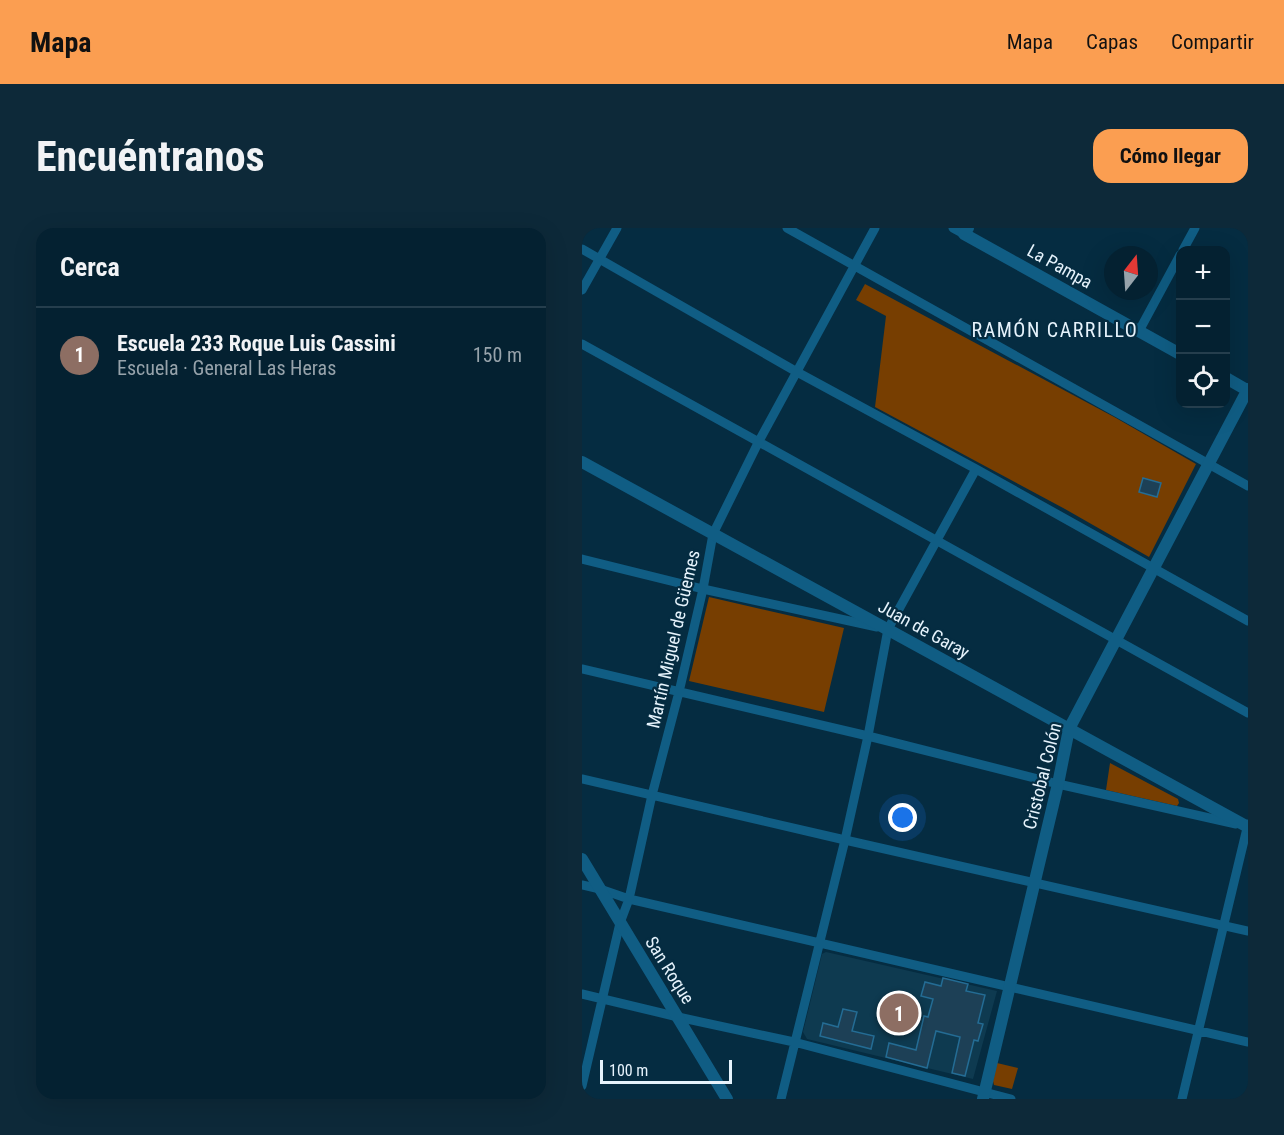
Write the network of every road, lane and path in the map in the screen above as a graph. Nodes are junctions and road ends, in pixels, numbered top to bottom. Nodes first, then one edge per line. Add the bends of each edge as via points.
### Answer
1 (617, 228) edge
2 (787, 228) edge
3 (875, 228) edge
4 (1195, 228) edge
5 (962, 230) edge
6 (1185, 246) edge
7 (582, 249) edge
8 (599, 259) junction
9 (1176, 262) edge
10 (855, 266) junction
11 (582, 290) edge
12 (1139, 331) junction
13 (582, 344) edge
14 (1176, 352) edge
15 (797, 372) junction
16 (1230, 380) edge
17 (1248, 390) edge
18 (758, 443) junction
19 (582, 462) edge
20 (1208, 465) junction
21 (976, 469) junction
22 (1248, 486) edge
23 (713, 534) junction
24 (936, 540) junction
25 (582, 559) edge
26 (1154, 569) junction
27 (703, 590) junction
28 (1248, 621) edge
29 (888, 629) junction
30 (1116, 639) junction
31 (582, 669) edge
32 (679, 692) junction
33 (1248, 713) edge
34 (1069, 729) junction
35 (868, 736) junction
36 (582, 778) edge
37 (1058, 784) junction
38 (652, 795) junction
39 (1248, 825) edge
40 (845, 840) junction
41 (582, 859) edge
42 (1035, 882) junction
43 (582, 885) edge
44 (600, 889) junction
45 (629, 899) junction
46 (620, 923) junction
47 (1223, 925) junction
48 (1248, 931) edge
49 (818, 944) junction
50 (1010, 986) junction
51 (582, 994) edge
52 (602, 999) junction
53 (678, 1017) junction
54 (1198, 1030) junction
55 (794, 1042) junction
56 (1248, 1042) edge
57 (582, 1086) edge
58 (984, 1096) edge
59 (728, 1099) edge
60 (781, 1099) edge
61 (1011, 1099) edge
62 (1182, 1099) edge

1 - 8 street
2 - 10 street
3 - 10 street, Martín Miguel de Güemes
4 - 6 street
5 - 12 street, La Pampa
7 - 8 street
8 - 11 street
8 - 15 street
9 - 12 street
10 - 15 street, Martín Miguel de Güemes
10 - 20 street
12 - 14 street, La Pampa
13 - 18 street
15 - 18 street, Martín Miguel de Güemes
15 - 21 street
16 - 17 street
17 - 20 street, Cristobal Colón
18 - 23 street, Martín Miguel de Güemes
18 - 24 street
19 - 23 street, Juan de Garay
20 - 22 street
20 - 26 street, Cristobal Colón
21 - 24 street
21 - 26 street
23 - 27 street, Martín Miguel de Güemes
23 - 29 street, Juan de Garay
24 - 29 street
24 - 30 street
25 - 27 street
26 - 28 street
26 - 30 street, Cristobal Colón
27 - 29 street
27 - 32 street, Martín Miguel de Güemes
29 - 34 street, Juan de Garay
29 - 35 street
30 - 33 street
30 - 34 street, Cristobal Colón
31 - 32 street
32 - 35 street
32 - 38 street, Martín Miguel de Güemes
34 - 37 street, Cristobal Colón
34 - 39 street, Juan de Garay
35 - 37 street
35 - 40 street
36 - 38 street
37 - 39 street
37 - 42 street, Cristobal Colón
38 - 40 street
38 - 45 street, Martín Miguel de Güemes
39 - 47 street
40 - 42 street
40 - 49 street
41 - 44 street, San Roque
42 - 47 street
42 - 50 street, Cristobal Colón
43 - 44 street
44 - 45 street
44 - 46 street, San Roque
45 - 46 street, Martín Miguel de Güemes
45 - 49 street
46 - 52 street, Martín Miguel de Güemes
46 - 53 street, San Roque
47 - 48 street
47 - 54 street
49 - 50 street
49 - 55 street
50 - 54 street
50 - 58 street, Cristobal Colón
51 - 52 street
52 - 53 street
52 - 57 street, Martín Miguel de Güemes
53 - 55 street
53 - 59 street, San Roque
54 - 56 street
54 - 62 street
55 - 58 street
55 - 60 street
58 - 61 street

